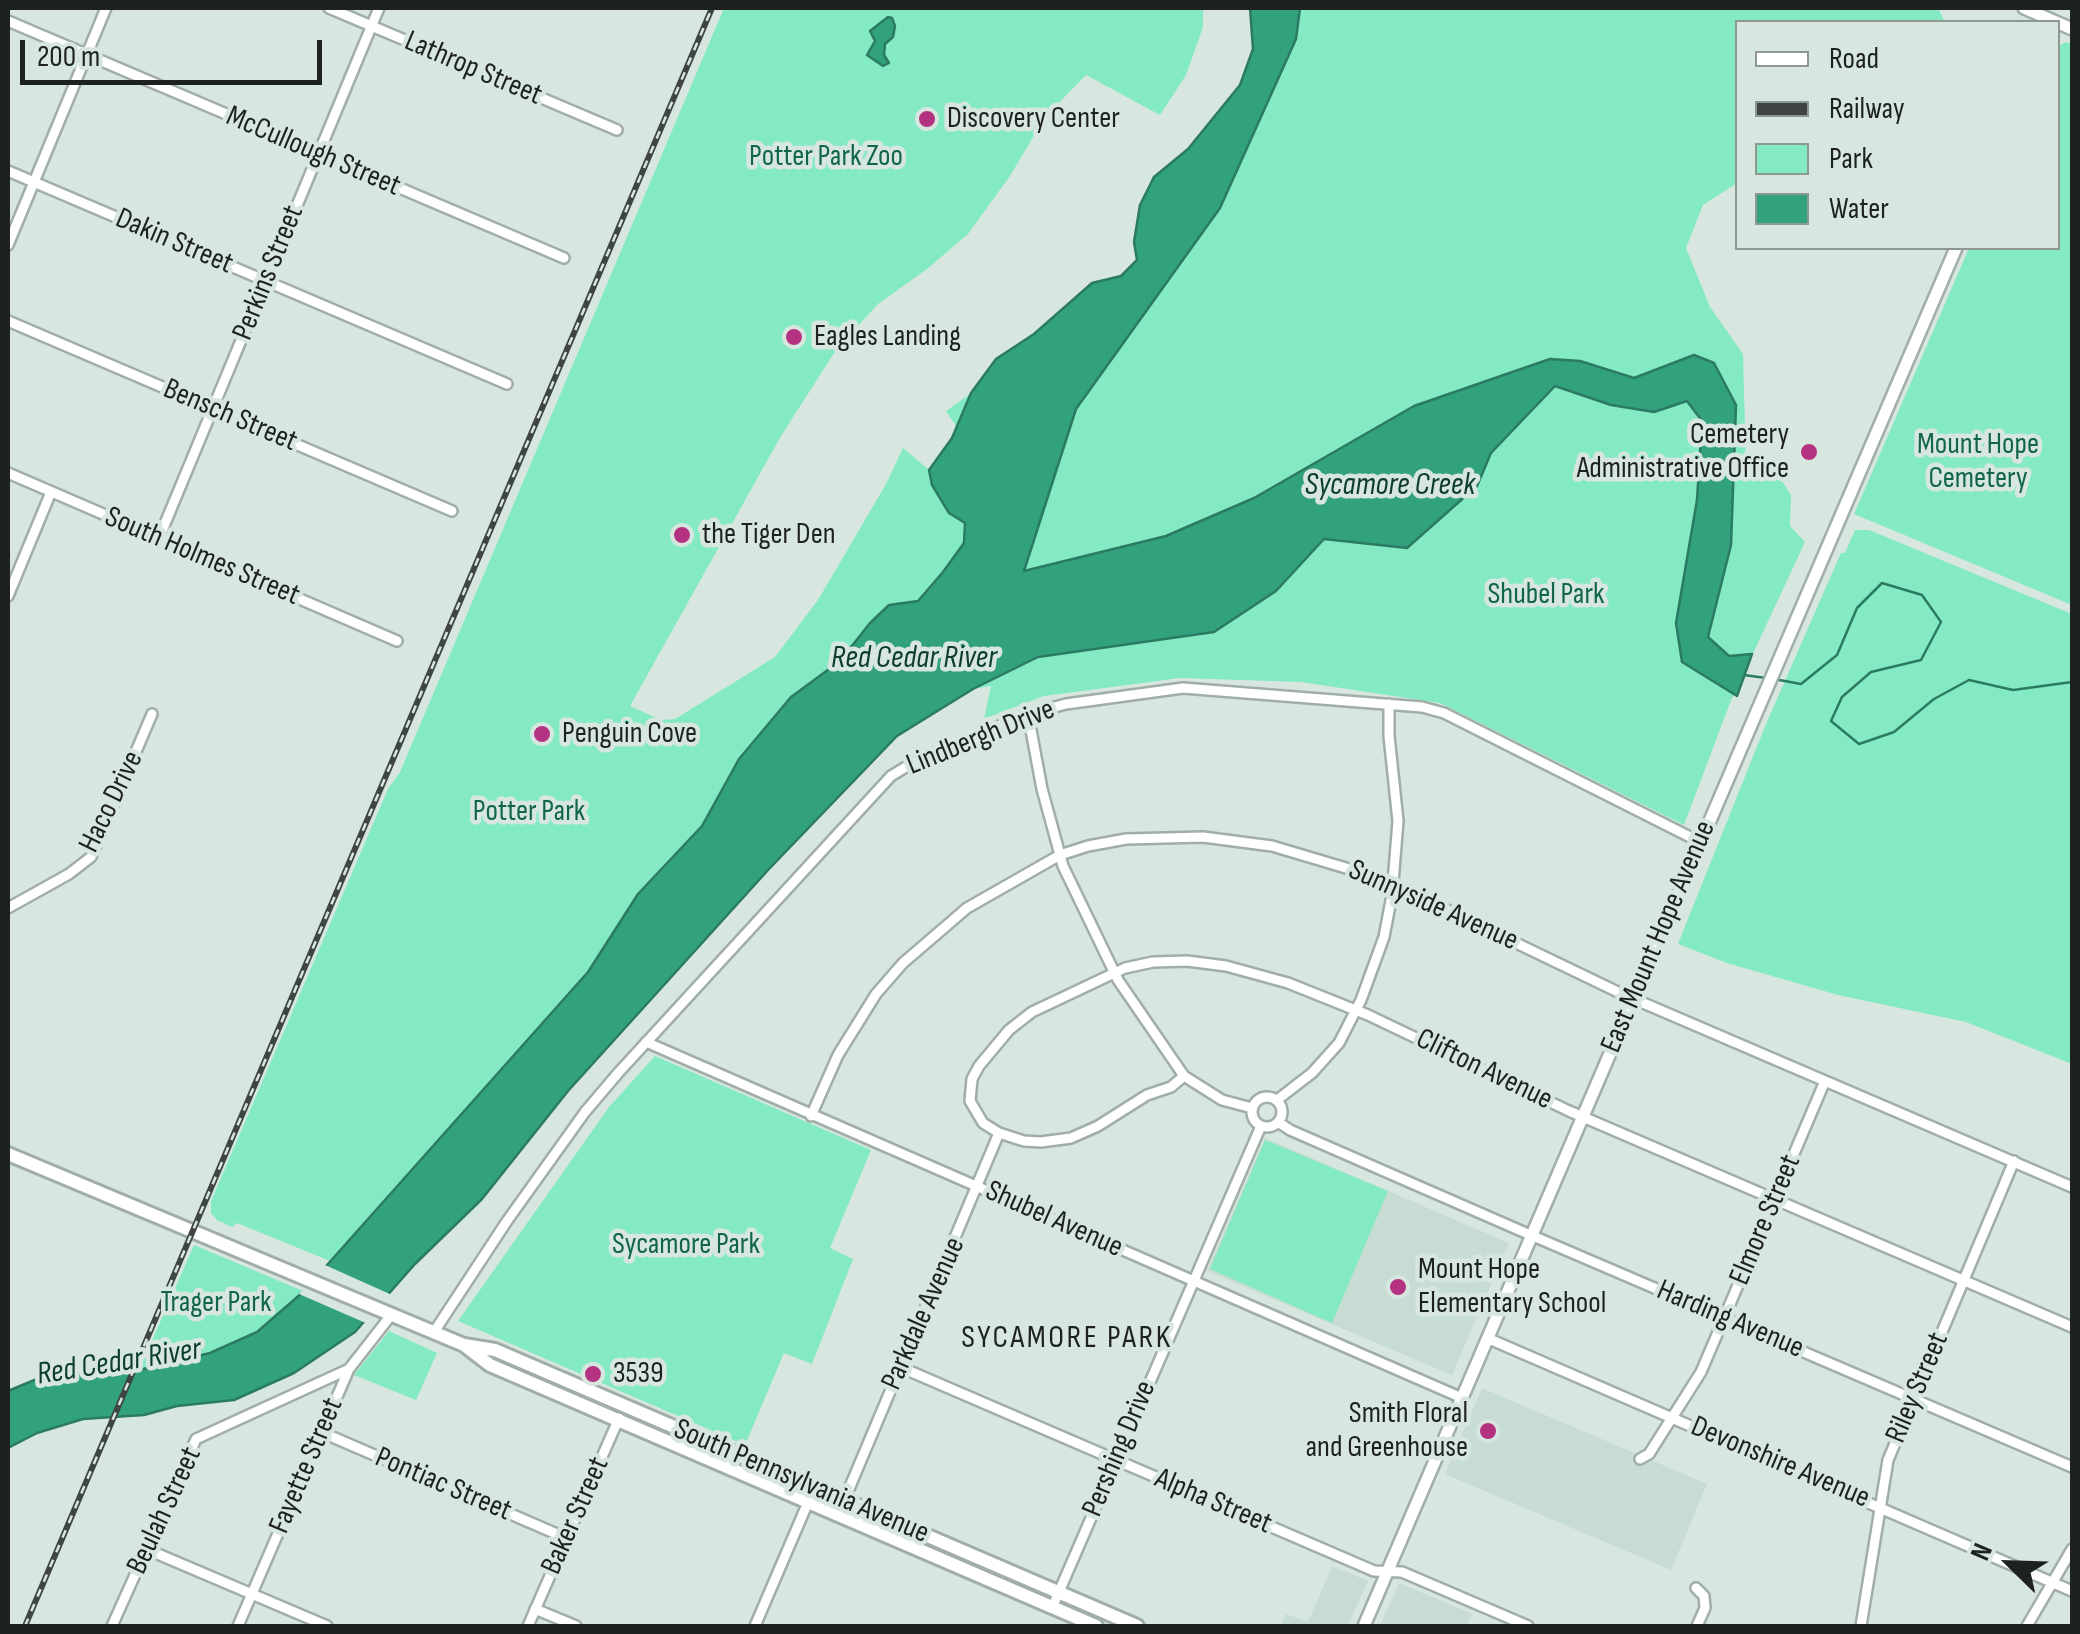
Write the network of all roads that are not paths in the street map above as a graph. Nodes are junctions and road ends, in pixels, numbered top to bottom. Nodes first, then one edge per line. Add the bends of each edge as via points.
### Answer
1 (106, 8) edge
2 (329, 8) edge
3 (379, 8) edge
4 (2024, 8) edge
5 (2049, 20) edge
6 (8, 21) edge
7 (371, 26) junction
8 (86, 54) junction
9 (617, 130) dead end
10 (318, 154) junction
11 (8, 171) edge
12 (34, 182) junction
13 (8, 245) edge
14 (1955, 250) edge
15 (564, 258) dead end
16 (265, 282) junction
17 (8, 321) edge
18 (507, 384) dead end
19 (213, 408) junction
20 (8, 473) edge
21 (51, 492) junction
22 (452, 511) dead end
23 (158, 538) junction
24 (8, 596) edge
25 (397, 641) dead end
26 (1389, 704) junction
27 (152, 714) dead end
28 (1028, 714) junction
29 (1700, 842) junction
30 (1060, 855) junction
31 (1393, 883) junction
32 (8, 908) edge
33 (1113, 971) junction
34 (1632, 998) junction
35 (1357, 1010) junction
36 (646, 1042) junction
37 (1184, 1076) junction
38 (1825, 1081) junction
39 (1277, 1100) junction
40 (1252, 1108) junction
41 (811, 1116) junction
42 (1582, 1117) junction
43 (1278, 1122) junction
44 (1260, 1126) junction
45 (999, 1133) junction
46 (8, 1154) edge
47 (2014, 1161) junction
48 (2072, 1186) edge
49 (979, 1187) junction
50 (1775, 1199) junction
51 (1532, 1235) junction
52 (1964, 1280) junction
53 (1192, 1281) junction
54 (387, 1312) junction
55 (1725, 1318) junction
56 (2072, 1327) edge
57 (434, 1332) junction
58 (1487, 1338) junction
59 (464, 1345) junction
60 (900, 1367) junction
61 (349, 1369) junction
62 (1462, 1398) junction
63 (1914, 1399) junction
64 (624, 1406) junction
65 (1672, 1416) junction
66 (618, 1420) junction
67 (321, 1432) junction
68 (1640, 1458) dead end
69 (1115, 1460) junction
70 (2072, 1466) edge
71 (814, 1487) junction
72 (844, 1500) junction
73 (808, 1502) junction
74 (1881, 1506) junction
75 (838, 1515) junction
76 (566, 1538) junction
77 (146, 1548) junction
78 (2072, 1549) edge
79 (1388, 1572) junction
80 (2054, 1581) junction
81 (1696, 1588) dead end
82 (2072, 1591) edge
83 (1058, 1592) junction
84 (252, 1594) junction
85 (1052, 1608) junction
86 (535, 1609) junction
87 (112, 1626) edge
88 (238, 1626) edge
89 (328, 1626) edge
90 (528, 1626) edge
91 (576, 1626) edge
92 (755, 1626) edge
93 (1096, 1626) edge
94 (1138, 1626) edge
95 (1364, 1626) edge
96 (1528, 1626) edge
97 (1697, 1626) edge
98 (1861, 1626) edge
99 (2027, 1626) edge

1 - 8 street
2 - 7 street, Lathrop Street
3 - 7 street, Perkins Street
4 - 5 street
6 - 8 street, McCullough Street
7 - 9 street, Lathrop Street
7 - 10 street, Perkins Street
8 - 10 street, McCullough Street
8 - 12 street
10 - 15 street, McCullough Street
10 - 16 street, Perkins Street
11 - 12 street, Dakin Street
12 - 13 street
12 - 16 street, Dakin Street
14 - 29 street, East Mount Hope Avenue
16 - 18 street, Dakin Street
16 - 19 street, Perkins Street
17 - 19 street, Bensch Street
19 - 22 street, Bensch Street
19 - 23 street, Perkins Street
20 - 21 street, South Holmes Street
21 - 23 street, South Holmes Street
21 - 24 street
23 - 25 street, South Holmes Street
26 - 28 street, Lindbergh Drive via 1183,688
26 - 29 street, Lindbergh Drive via 1444,713
26 - 31 street via 1398,821
27 - 32 street, Haco Drive via 91,857
28 - 30 street
28 - 36 street, Lindbergh Drive via 891,776
29 - 34 street, East Mount Hope Avenue
30 - 31 street, Sunnyside Avenue via 1126,839 1239,840
30 - 33 street
30 - 41 street, Sunnyside Avenue via 967,908 902,962 855,1024
31 - 34 street, Sunnyside Avenue
31 - 35 street via 1384,937
33 - 35 street, Clifton Avenue via 1154,962 1226,966
33 - 37 street
33 - 45 street, Clifton Avenue via 1032,1012 978,1066 970,1101 983,1123
34 - 38 street, Sunnyside Avenue
34 - 42 street, East Mount Hope Avenue
35 - 39 street via 1339,1043
35 - 42 street, Clifton Avenue
36 - 41 street, Shubel Avenue
36 - 57 street, Lindbergh Drive via 572,1130
37 - 40 street via 1222,1100
37 - 45 street via 1071,1138 1024,1141
38 - 47 street, Sunnyside Avenue
38 - 50 street, Elmore Street
39 - 40 street via 1262,1097
39 - 43 street
40 - 44 street
41 - 49 street, Shubel Avenue
42 - 50 street, Clifton Avenue
42 - 51 street, East Mount Hope Avenue
43 - 44 street
43 - 51 street, Harding Avenue
44 - 53 street, Pershing Drive
45 - 49 street, Parkdale Avenue
46 - 54 main road, South Pennsylvania Avenue
47 - 48 street, Sunnyside Avenue
47 - 52 street, Riley Street
49 - 53 street, Shubel Avenue
49 - 60 street, Parkdale Avenue
50 - 52 street, Clifton Avenue
50 - 55 street, Elmore Street
51 - 55 street, Harding Avenue
51 - 58 street, East Mount Hope Avenue
52 - 56 street, Clifton Avenue
52 - 63 street, Riley Street
53 - 62 street, Shubel Avenue
53 - 69 street, Pershing Drive
54 - 57 main road, South Pennsylvania Avenue
54 - 61 street, Fayette Street
55 - 63 street, Harding Avenue
55 - 65 street, Elmore Street
57 - 59 main road, South Pennsylvania Avenue
58 - 62 street, East Mount Hope Avenue
58 - 65 street, Devonshire Avenue
59 - 64 main road, South Pennsylvania Avenue via 494,1350
59 - 66 main road, South Pennsylvania Avenue via 490,1365
60 - 69 street, Alpha Street
60 - 72 street, Parkdale Avenue
61 - 67 street, Fayette Street
61 - 77 street, Beulah Street via 196,1439
62 - 79 street, East Mount Hope Avenue
63 - 70 street, Harding Avenue
63 - 74 street, Riley Street via 1888,1460
64 - 66 street, Baker Street
64 - 71 main road, South Pennsylvania Avenue
65 - 68 street, Elmore Street
65 - 74 street, Devonshire Avenue
66 - 73 main road, South Pennsylvania Avenue
66 - 76 street, Baker Street
67 - 76 street, Pontiac Street
67 - 84 street, Fayette Street
69 - 79 street, Alpha Street via 1374,1572
69 - 83 street, Pershing Drive
71 - 72 main road, South Pennsylvania Avenue
71 - 73 street
72 - 75 street, Parkdale Avenue
72 - 83 main road, South Pennsylvania Avenue
73 - 75 main road, South Pennsylvania Avenue
73 - 92 street
74 - 80 street, Devonshire Avenue
74 - 98 street, Riley Street
75 - 85 main road, South Pennsylvania Avenue
76 - 86 street, Baker Street
77 - 84 street
77 - 87 street, Beulah Street
78 - 80 street
79 - 95 street, East Mount Hope Avenue
79 - 96 street, Alpha Street via 1402,1572
80 - 82 street, Devonshire Avenue
80 - 99 street
81 - 97 street via 1705,1608
83 - 85 street, Pershing Drive
83 - 94 main road, South Pennsylvania Avenue
84 - 88 street, Fayette Street
84 - 89 street
85 - 93 main road, South Pennsylvania Avenue
86 - 90 street, Baker Street
86 - 91 street

